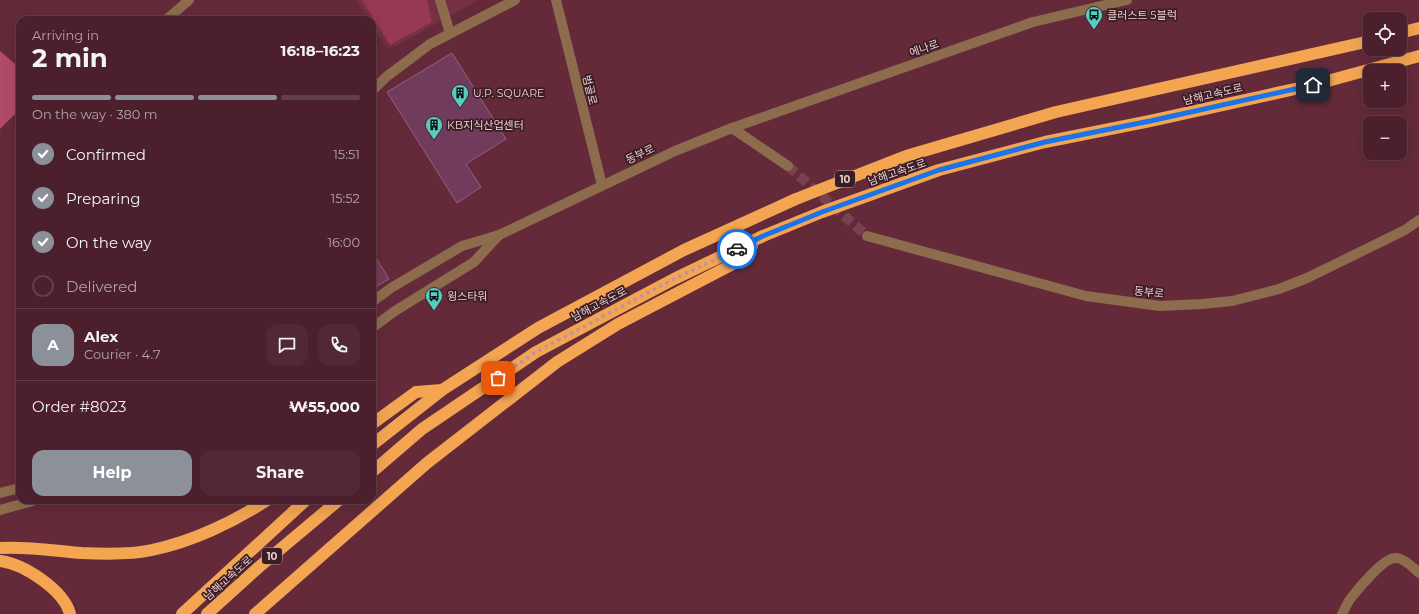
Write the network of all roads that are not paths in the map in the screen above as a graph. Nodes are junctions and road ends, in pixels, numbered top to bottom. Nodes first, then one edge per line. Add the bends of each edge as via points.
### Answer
1 (189, 0) edge
2 (440, 0) edge
3 (515, 0) edge
4 (556, 0) edge
5 (1127, 0) edge
6 (171, 16) edge
7 (1419, 28) edge
8 (1407, 31) edge
9 (450, 33) junction
10 (1363, 43) edge
11 (1419, 56) edge
12 (376, 87) edge
13 (732, 128) junction
14 (788, 166) tunnel mouth
15 (602, 185) junction
16 (1419, 220) edge
17 (499, 236) junction
18 (763, 236) junction
19 (867, 236) tunnel mouth
20 (376, 299) edge
21 (376, 325) edge
22 (442, 390) junction
23 (376, 421) edge
24 (376, 442) edge
25 (376, 469) edge
26 (16, 489) edge
27 (0, 493) edge
28 (22, 504) edge
29 (259, 504) edge
30 (302, 504) edge
31 (334, 504) edge
32 (0, 510) edge
33 (0, 548) edge
34 (0, 562) edge
35 (1419, 573) edge
36 (70, 614) edge
37 (182, 614) edge
38 (207, 614) edge
39 (255, 614) edge
40 (1342, 614) edge

1 - 6 street
2 - 9 street
3 - 9 street
4 - 15 street, 범골로
5 - 13 street, 에나로 via 1033,22
7 - 8 highway
9 - 12 street via 430,44
10 - 22 highway, 남해고속도로 / 10 via 1056,112 906,156 796,198 684,250 538,328
11 - 18 highway, 남해고속도로 / 10 via 1313,85 1045,142 939,170
13 - 14 street
13 - 15 street, 동부로
15 - 17 street, 동부로
16 - 19 street, 동부로 via 1405,230 1279,289 1232,301 1160,306 1086,296
17 - 20 street, 동부로 via 462,246
17 - 21 street, 동부로 via 474,262
18 - 25 highway, 남해고속도로 / 10 via 674,279 536,352 422,429
18 - 39 highway via 731,265 618,324 557,362 427,463
22 - 23 highway via 416,392
22 - 24 highway, 남해고속도로 / 10
26 - 27 street
28 - 32 street
29 - 33 highway via 206,532 179,543 151,550 83,553
30 - 37 highway, 남해고속도로 / 10
31 - 38 highway, 남해고속도로 / 10
34 - 36 highway via 27,570 43,581 66,603
35 - 40 street via 1401,559 1391,558 1350,599

